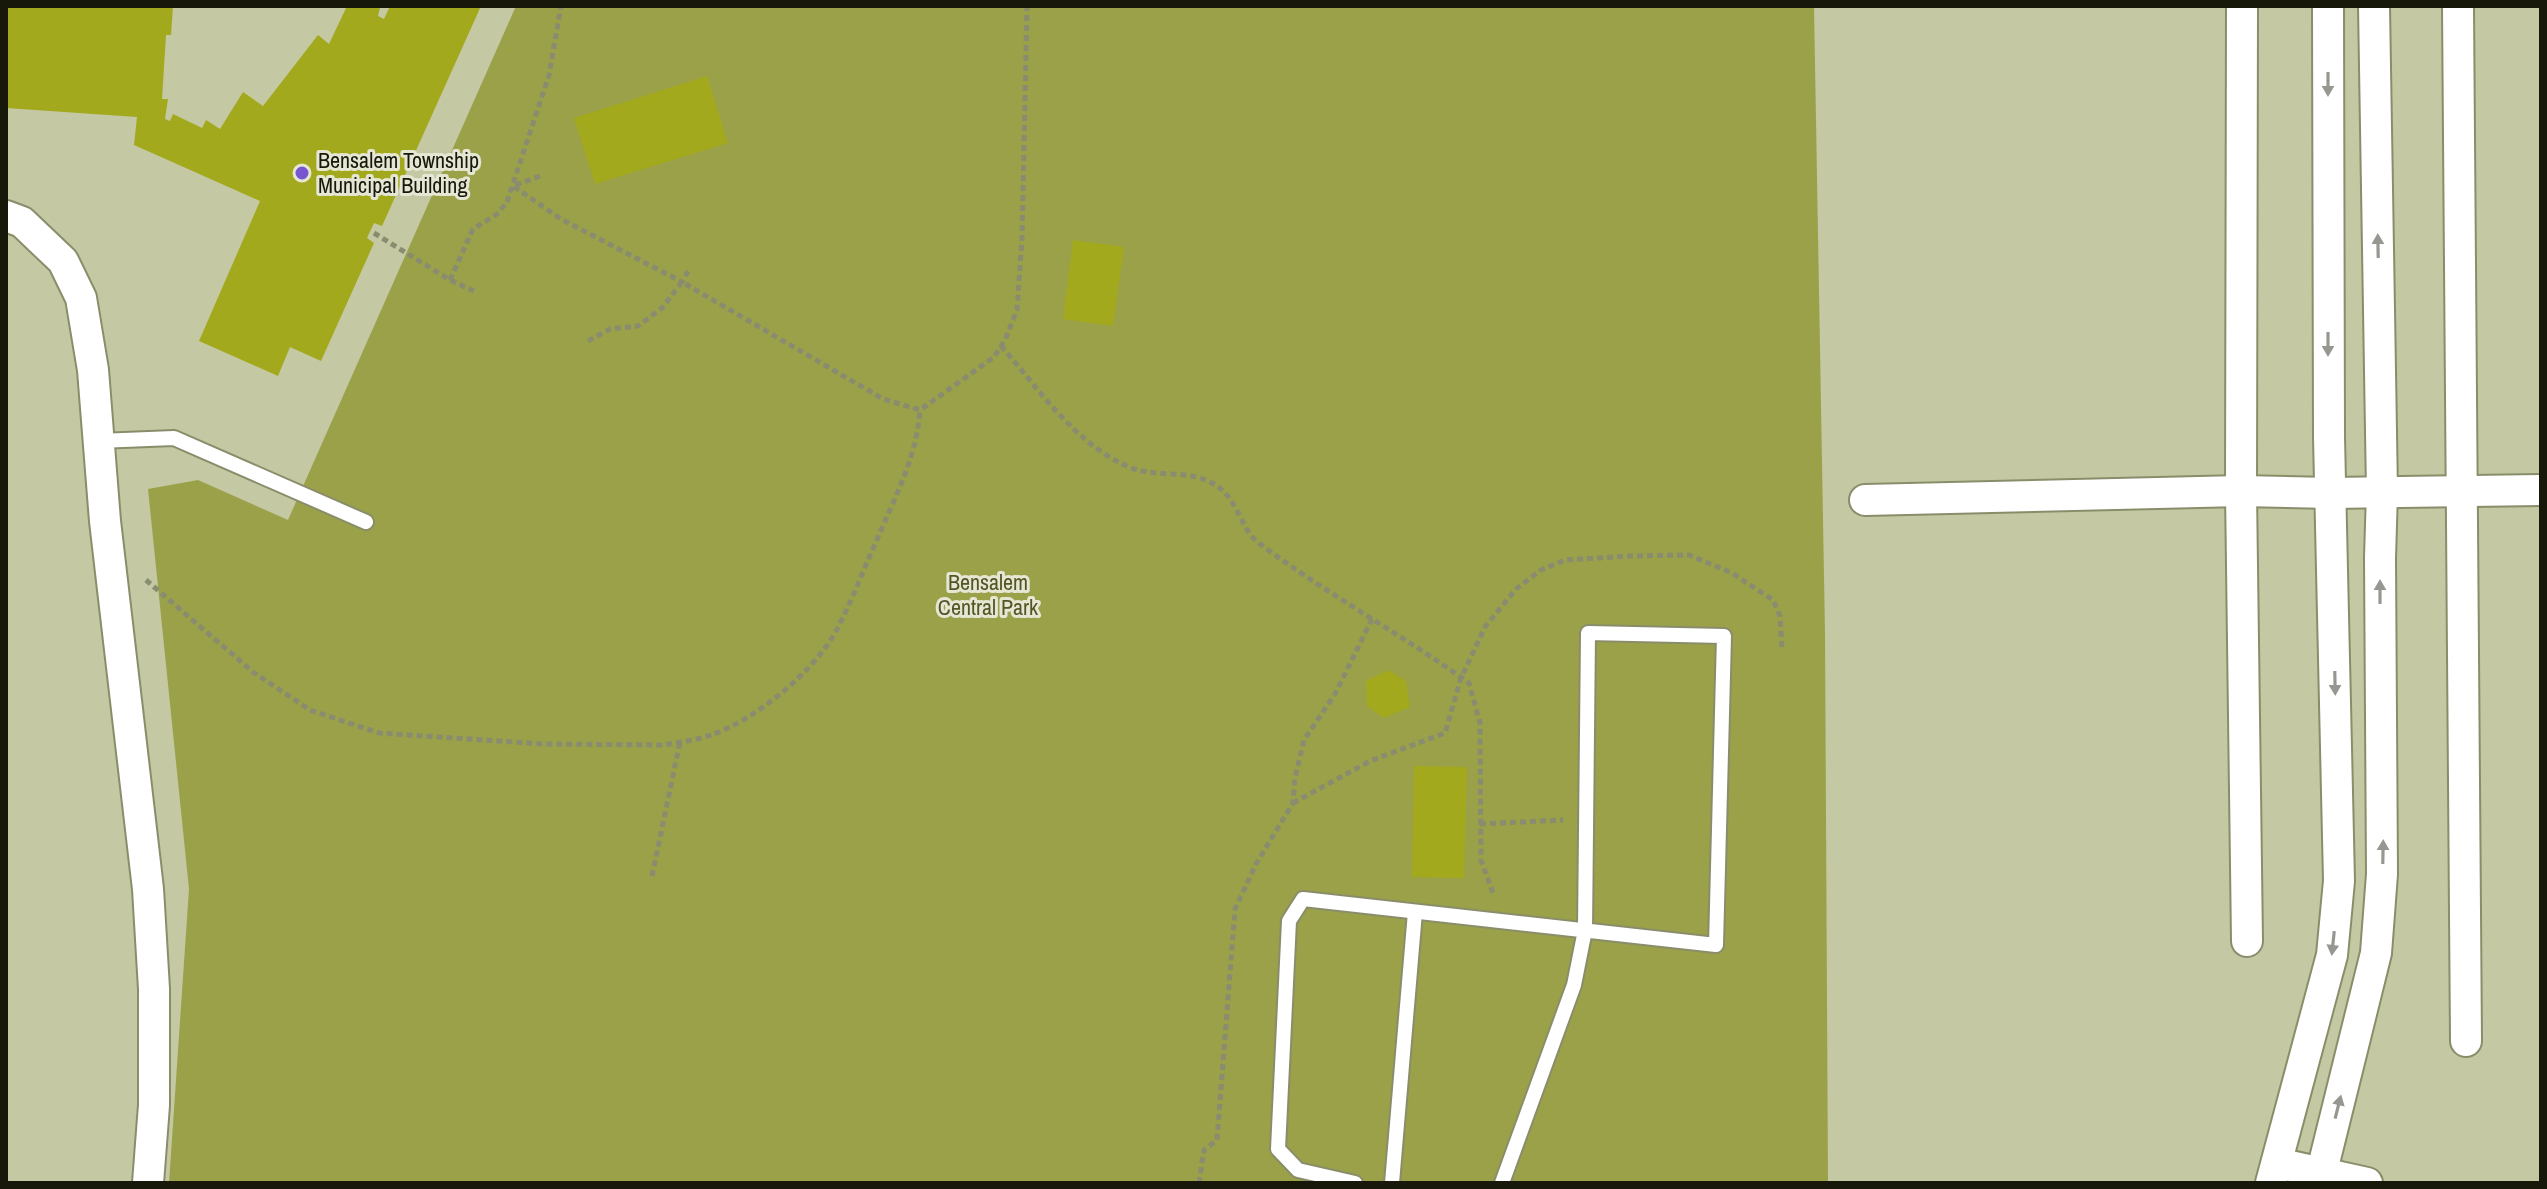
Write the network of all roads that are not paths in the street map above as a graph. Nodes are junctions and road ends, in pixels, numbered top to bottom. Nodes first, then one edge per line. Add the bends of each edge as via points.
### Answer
1 (2242, 6) edge
2 (2328, 6) edge
3 (2374, 6) edge
4 (2458, 6) edge
5 (6, 216) edge
6 (98, 441) junction
7 (2463, 490) junction
8 (2541, 490) edge
9 (2241, 491) junction
10 (2382, 492) junction
11 (2330, 493) junction
12 (1865, 500) dead end
13 (366, 522) dead end
14 (1415, 912) junction
15 (1585, 930) junction
16 (2247, 941) dead end
17 (2466, 1041) dead end
18 (2274, 1173) edge
19 (2320, 1177) edge
20 (148, 1183) edge
21 (1355, 1183) edge
22 (1392, 1183) edge
23 (1502, 1183) edge
24 (2367, 1183) edge

1 - 9 street
2 -> 11 street
10 -> 3 street
4 - 7 street
5 - 6 street via 22,222 63,261 81,298
6 - 13 lane via 174,438
6 - 20 street via 148,889 154,1105
7 - 8 street
7 - 10 street
7 - 17 street
9 - 11 street
9 - 12 street
9 - 16 street
10 - 11 street
19 -> 10 street via 2376,953 2382,874
11 -> 18 street via 2339,881 2332,955
14 - 15 lane
14 - 21 lane via 1303,899 1289,921 1278,1149 1298,1170
14 - 22 lane
15 - 15 lane via 1588,633 1724,636 1716,945
15 - 23 lane via 1574,985
18 - 19 street
19 - 24 street

